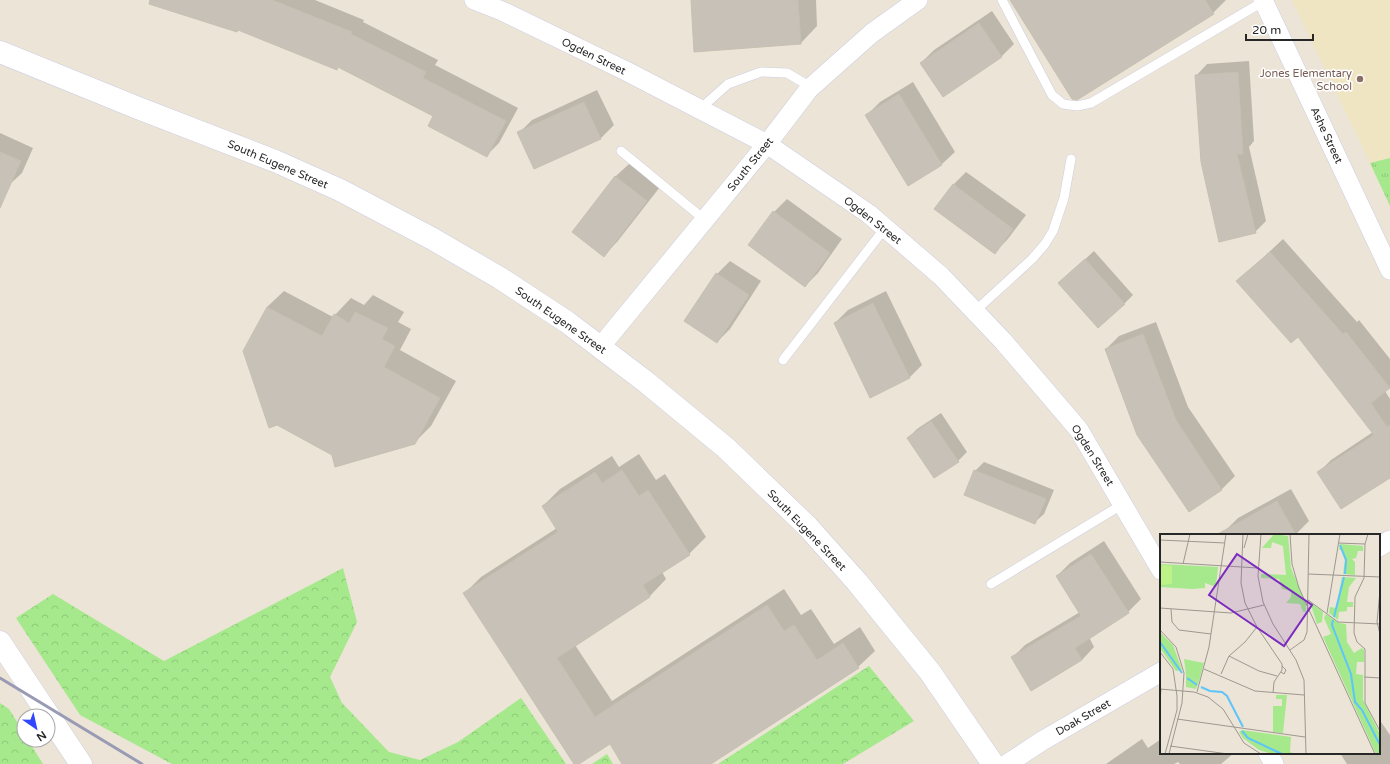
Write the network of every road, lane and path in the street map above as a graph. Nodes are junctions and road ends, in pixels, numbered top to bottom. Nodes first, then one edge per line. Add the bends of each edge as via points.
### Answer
1 (474, 0) edge
2 (918, 0) edge
3 (1002, 0) edge
4 (1264, 0) edge
5 (505, 6) edge
6 (0, 52) edge
7 (811, 87) junction
8 (700, 110) junction
9 (767, 144) junction
10 (621, 151) dead end
11 (1071, 159) dead end
12 (705, 220) junction
13 (886, 228) junction
14 (1390, 270) edge
15 (974, 312) junction
16 (601, 346) junction
17 (783, 360) dead end
18 (1123, 504) junction
19 (1390, 540) edge
20 (1380, 546) edge
21 (1160, 568) edge
22 (990, 584) dead end
23 (0, 642) edge
24 (1160, 673) edge
25 (1269, 754) edge
26 (81, 764) edge
27 (993, 764) edge
28 (1007, 764) edge
29 (1274, 764) edge

1 - 5 street, Ogden Street
2 - 7 street, South Street via 872,33
3 - 4 lane via 1052,96 1063,104 1076,106 1091,103
4 - 14 street, Ashe Street
5 - 8 street, Ogden Street
6 - 16 main road, South Eugene Street via 275,161 340,190 500,278
7 - 8 lane via 787,73 761,72 728,84
7 - 9 street, South Street
8 - 9 street, Ogden Street
9 - 12 street, South Street
9 - 13 street, Ogden Street
10 - 12 lane
11 - 15 lane via 1064,198 1053,231 1045,244
12 - 16 street, South Street
13 - 15 street, Ogden Street via 940,276
13 - 17 lane
15 - 18 street, Ogden Street via 1003,341 1079,430
16 - 27 main road, South Eugene Street via 726,448 808,527 857,582 930,672
18 - 21 street, Ogden Street
18 - 22 lane
19 - 20 street
23 - 26 main road
24 - 28 street, Doak Street
25 - 29 street

